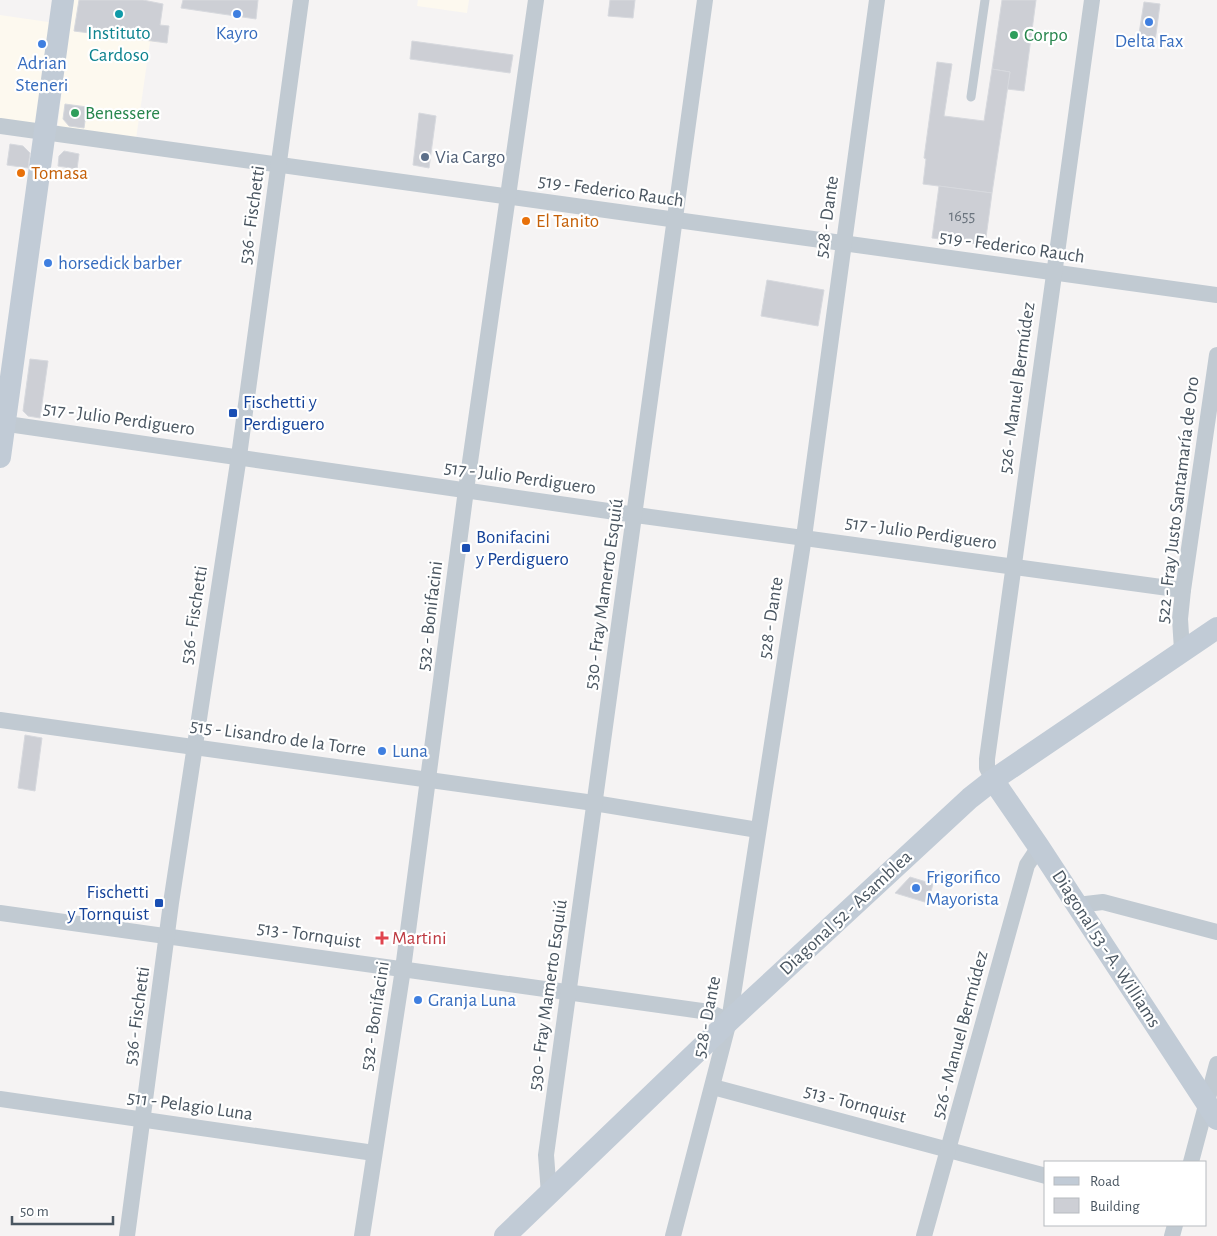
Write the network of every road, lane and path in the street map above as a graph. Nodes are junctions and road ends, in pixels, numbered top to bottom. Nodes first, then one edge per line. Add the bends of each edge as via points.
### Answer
1 (63, 0) edge
2 (301, 0) edge
3 (536, 0) edge
4 (705, 0) edge
5 (877, 0) edge
6 (985, 0) edge
7 (1092, 0) edge
8 (971, 97) dead end
9 (0, 126) edge
10 (44, 132) junction
11 (279, 166) junction
12 (509, 197) junction
13 (676, 220) junction
14 (843, 244) junction
15 (1052, 273) junction
16 (1217, 296) edge
17 (1217, 355) edge
18 (2, 423) edge
19 (239, 456) junction
20 (0, 457) edge
21 (466, 490) junction
22 (636, 515) junction
23 (804, 538) junction
24 (1012, 566) junction
25 (1182, 590) junction
26 (1217, 628) edge
27 (1182, 650) junction
28 (0, 720) edge
29 (194, 746) junction
30 (429, 780) junction
31 (993, 780) junction
32 (594, 803) junction
33 (758, 830) junction
34 (1039, 847) junction
35 (1077, 905) junction
36 (0, 913) edge
37 (1217, 932) edge
38 (167, 936) junction
39 (403, 969) junction
40 (569, 992) junction
41 (729, 1021) junction
42 (1217, 1064) edge
43 (713, 1088) junction
44 (0, 1099) edge
45 (1212, 1111) edge
46 (143, 1119) junction
47 (949, 1149) junction
48 (374, 1153) junction
49 (1191, 1161) edge
50 (1044, 1175) edge
51 (549, 1194) junction
52 (127, 1236) edge
53 (362, 1236) edge
54 (505, 1236) edge
55 (673, 1236) edge
56 (924, 1236) edge

1 - 10 street
2 - 11 street, 536 - Fischetti
3 - 12 street, 532 - Bonifacini
4 - 13 street, 530 - Fray Mamerto Esquiú
5 - 14 street, 528 - Dante
6 - 8 lane
7 - 15 street, 526 - Manuel Bermúdez
9 - 10 street, 519 - Federico Rauch
10 - 11 street, 519 - Federico Rauch
10 - 18 street
11 - 12 street, 519 - Federico Rauch
11 - 19 street, 536 - Fischetti
12 - 13 street, 519 - Federico Rauch
12 - 21 street, 532 - Bonifacini
13 - 14 street, 519 - Federico Rauch
13 - 22 street, 530 - Fray Mamerto Esquiú
14 - 15 street, 519 - Federico Rauch
14 - 23 street, 528 - Dante
15 - 16 street, 519 - Federico Rauch
15 - 24 street, 526 - Manuel Bermúdez
17 - 25 street, 522 - Fray Justo Santamaría de Oro
18 - 19 street, 517 - Julio Perdiguero
18 - 20 street
19 - 21 street, 517 - Julio Perdiguero
19 - 29 street, 536 - Fischetti
21 - 22 street, 517 - Julio Perdiguero
21 - 30 street, 532 - Bonifacini
22 - 23 street, 517 - Julio Perdiguero
22 - 32 street, 530 - Fray Mamerto Esquiú
23 - 24 street, 517 - Julio Perdiguero
23 - 33 street, 528 - Dante
24 - 25 street, 517 - Julio Perdiguero
24 - 31 street, 526 - Manuel Bermúdez via 987,760
25 - 27 street, 522 - Fray Justo Santamaría de Oro
26 - 27 street, Diagonal 52 - Asamblea
27 - 31 street, Diagonal 52 - Asamblea
28 - 29 street, 515 - Lisandro de la Torre
29 - 30 street, 515 - Lisandro de la Torre
29 - 38 street, 536 - Fischetti
30 - 32 street, 515 - Lisandro de la Torre
30 - 39 street, 532 - Bonifacini
31 - 34 street, Diagonal 53 - A. Williams
31 - 41 street, Diagonal 52 - Asamblea
32 - 33 street, 515 - Lisandro de la Torre
32 - 40 street, 530 - Fray Mamerto Esquiú
33 - 41 street, 528 - Dante
34 - 35 street, Diagonal 53 - A. Williams
34 - 47 street, 526 - Manuel Bermúdez via 1027,865
35 - 37 street via 1103,902
35 - 45 street, Diagonal 53 - A. Williams
36 - 38 street, 513 - Tornquist
38 - 39 street, 513 - Tornquist
38 - 46 street, 536 - Fischetti
39 - 40 street, 513 - Tornquist
39 - 48 street, 532 - Bonifacini
40 - 41 street, 513 - Tornquist via 716,1013
40 - 51 street, 530 - Fray Mamerto Esquiú via 546,1155
41 - 43 street, 528 - Dante
41 - 51 street, Diagonal 52 - Asamblea
42 - 45 street
43 - 47 street, 513 - Tornquist
43 - 55 street, 528 - Dante
44 - 46 street, 511 - Pelagio Luna
45 - 49 street
46 - 48 street, 511 - Pelagio Luna
46 - 52 street, 536 - Fischetti
47 - 50 street, 513 - Tornquist
47 - 56 street, 526 - Manuel Bermúdez
48 - 53 street, 532 - Bonifacini
51 - 54 street, Diagonal 52 - Asamblea

